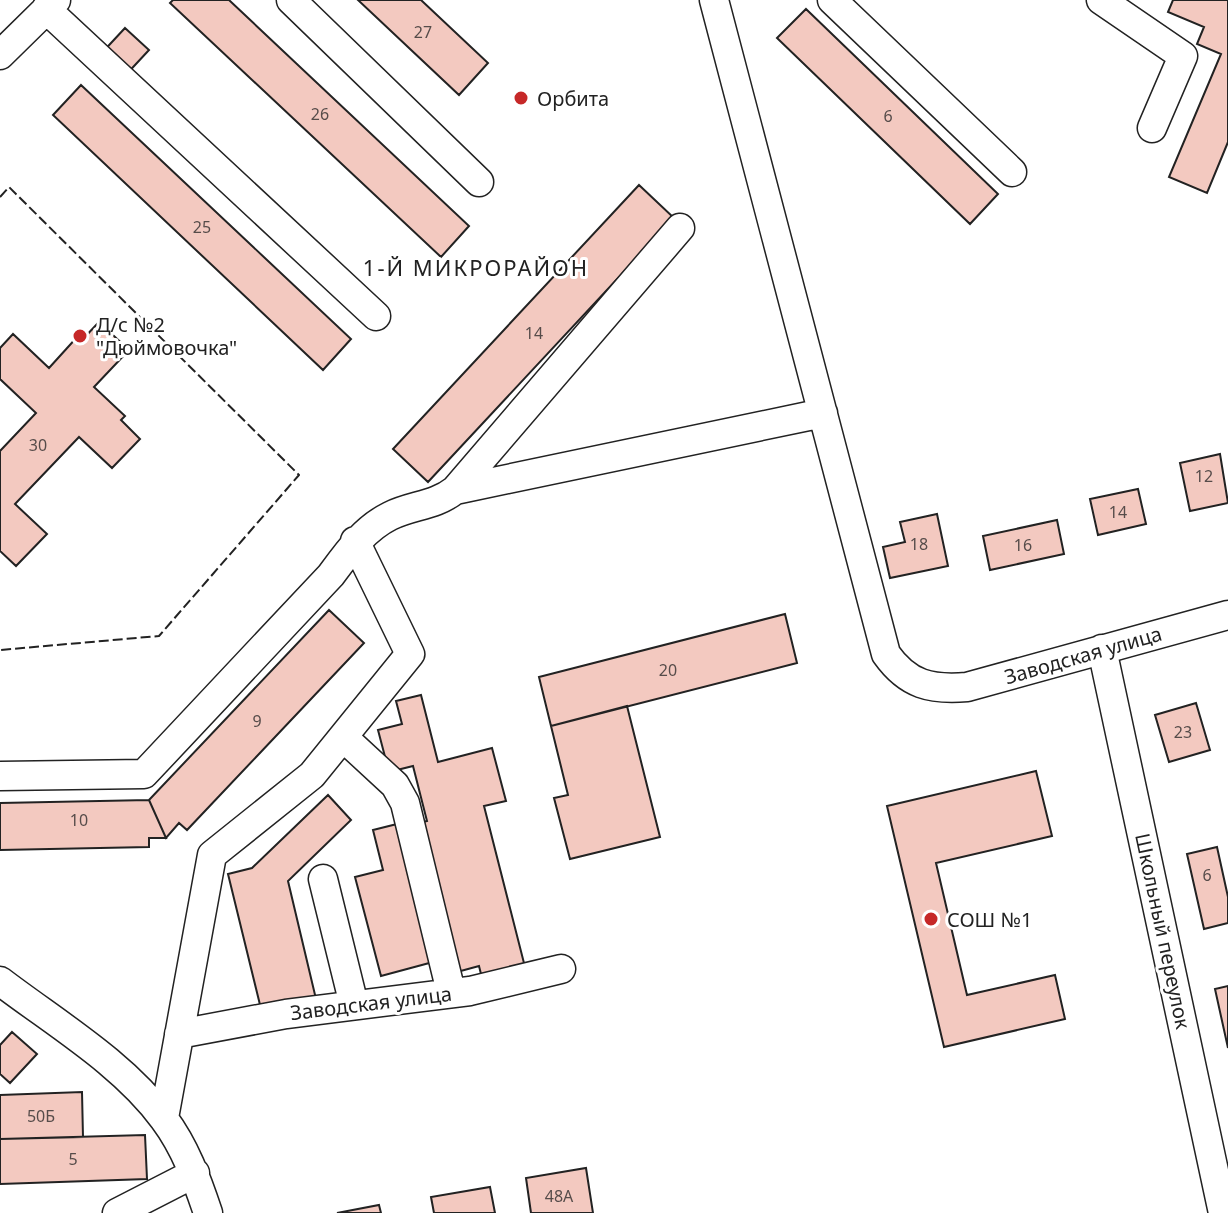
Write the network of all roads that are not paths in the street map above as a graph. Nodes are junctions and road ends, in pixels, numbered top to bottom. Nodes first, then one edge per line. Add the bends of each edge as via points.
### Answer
1 (291, 0) edge
2 (714, 0) edge
3 (832, 0) edge
4 (1101, 0) edge
5 (51, 5) edge
6 (0, 55) edge
7 (1152, 128) dead end
8 (1012, 172) dead end
9 (479, 182) dead end
10 (680, 228) dead end
11 (376, 316) dead end
12 (823, 413) junction
13 (455, 490) junction
14 (355, 541) junction
15 (1228, 615) edge
16 (1102, 649) junction
17 (343, 737) junction
18 (0, 776) edge
19 (323, 879) dead end
20 (561, 969) dead end
21 (0, 981) edge
22 (451, 992) junction
23 (354, 1005) junction
24 (179, 1034) junction
25 (164, 1118) junction
26 (195, 1173) junction
27 (117, 1213) edge
28 (208, 1213) edge
29 (1223, 1213) edge

1 - 9 street
2 - 12 street
3 - 8 street
4 - 7 street via 1183,56
5 - 6 street
5 - 11 street
10 - 13 street
12 - 13 street
12 - 16 street, Заводская улица via 886,654 907,677 937,689 967,687
13 - 14 street via 439,502 390,516
14 - 17 street via 410,654
14 - 18 street via 331,575 144,774
15 - 16 street, Заводская улица
16 - 29 street, Школьный переулок
17 - 22 street via 395,785 405,803
17 - 24 street via 312,775 212,855
19 - 23 street
20 - 22 street, Заводская улица
21 - 25 street via 118,1071
22 - 23 street, Заводская улица
23 - 24 street, Заводская улица
24 - 25 street
25 - 26 street
26 - 27 street
26 - 28 street

